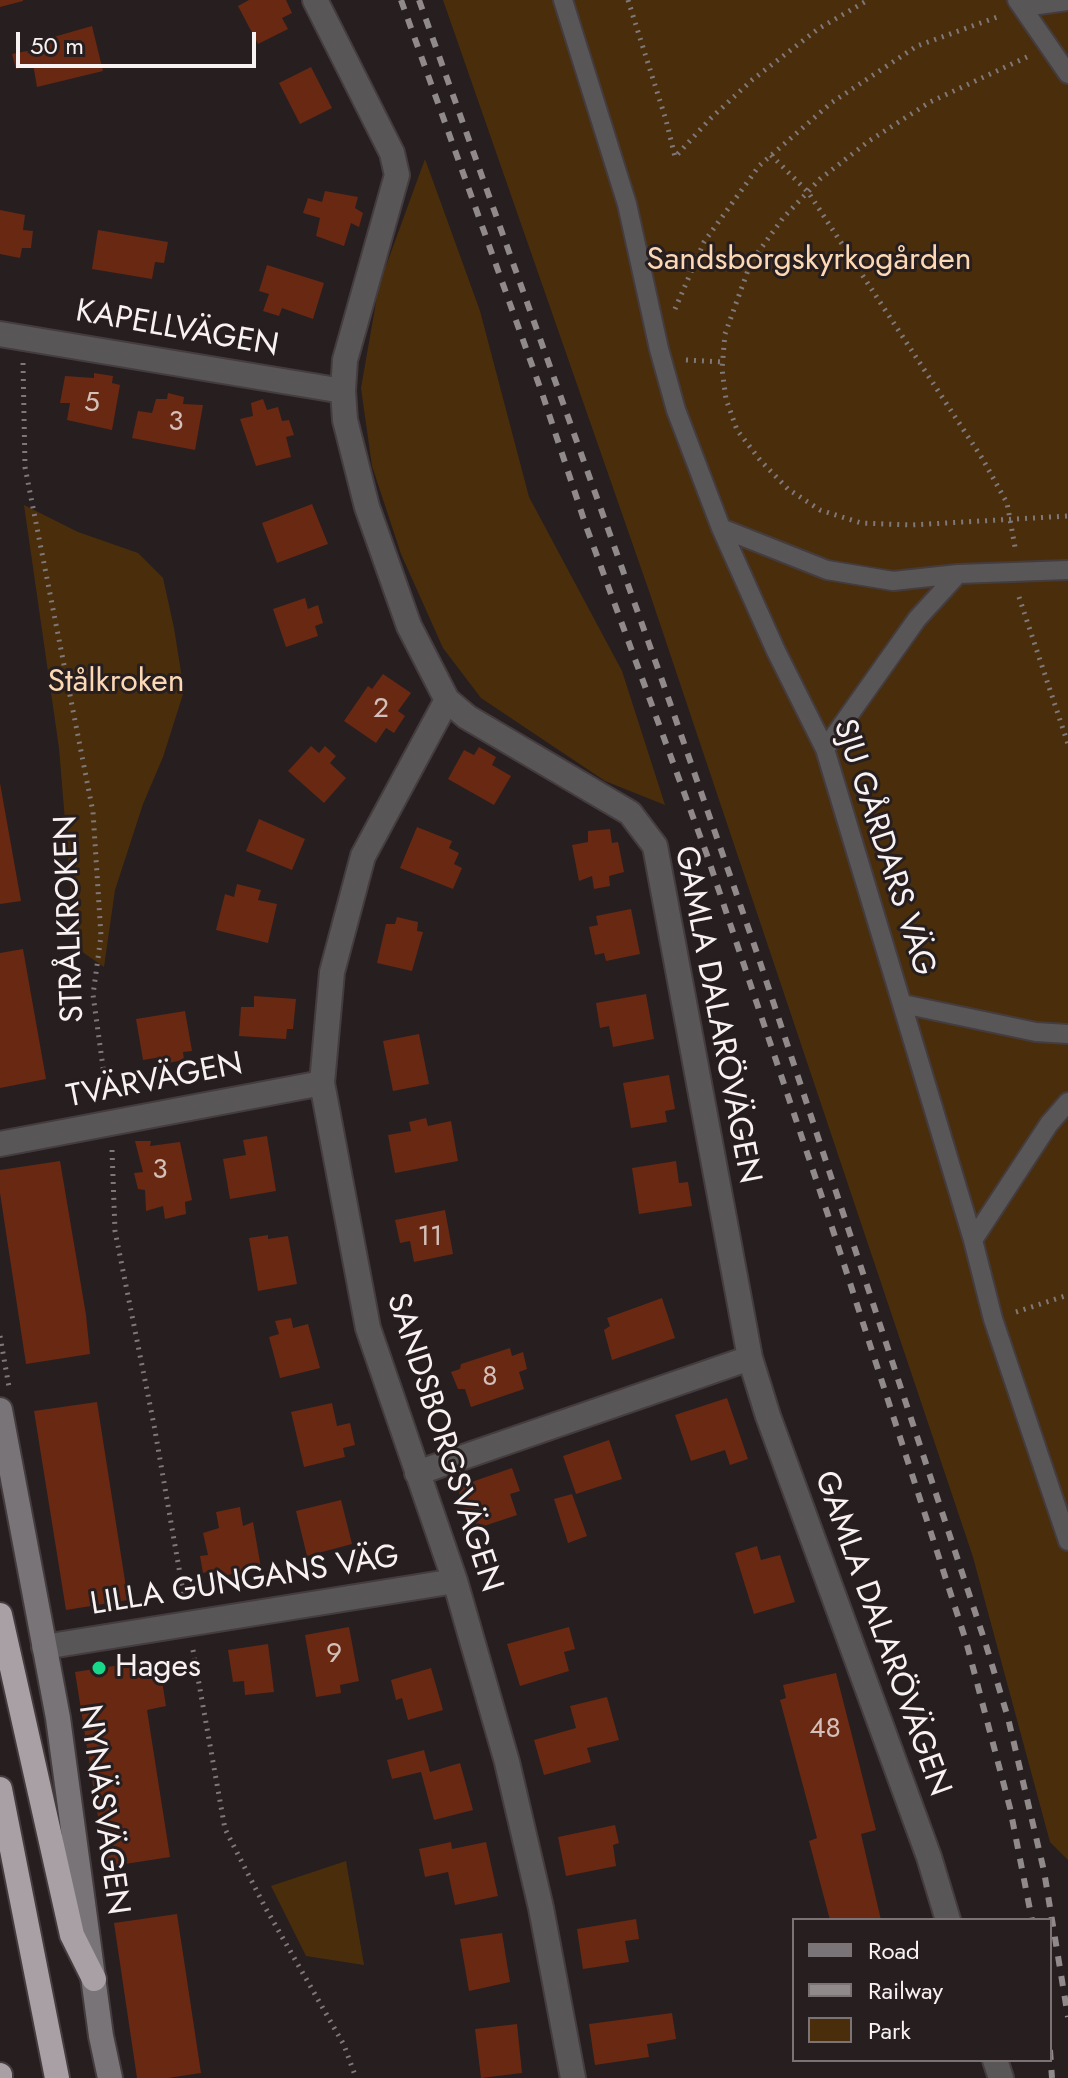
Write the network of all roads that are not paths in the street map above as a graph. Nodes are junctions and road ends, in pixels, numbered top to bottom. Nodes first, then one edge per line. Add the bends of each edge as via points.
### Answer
1 (315, 0) edge
2 (563, 0) edge
3 (1068, 1) edge
4 (1020, 4) edge
5 (1068, 74) edge
6 (11, 335) edge
7 (343, 391) junction
8 (721, 528) junction
9 (1068, 570) edge
10 (958, 574) junction
11 (447, 700) junction
12 (825, 749) junction
13 (903, 1004) junction
14 (1068, 1034) edge
15 (322, 1083) junction
16 (1068, 1102) edge
17 (0, 1144) edge
18 (973, 1240) junction
19 (750, 1358) junction
20 (0, 1410) edge
21 (417, 1473) junction
22 (1068, 1541) edge
23 (455, 1581) junction
24 (0, 1615) edge
25 (44, 1647) junction
26 (0, 1789) edge
27 (947, 1918) edge
28 (94, 1979) junction
29 (57, 2078) edge
30 (110, 2078) edge
31 (573, 2078) edge

1 - 7 street, GAMLA DALARÖVÄGEN via 392,153 397,175 345,360
2 - 8 lane, SJU GÅRDARS VÄG via 627,204 676,410
3 - 4 lane
4 - 5 lane
6 - 7 street, KAPELLVÄGEN
7 - 11 street, GAMLA DALARÖVÄGEN via 367,507 409,626
8 - 10 lane via 827,570 893,581
8 - 12 lane, SJU GÅRDARS VÄG
9 - 10 lane
10 - 12 lane via 917,619
11 - 15 street, SANDSBORGSVÄGEN via 363,856 332,972
11 - 19 street, GAMLA DALARÖVÄGEN via 630,813 655,846
12 - 13 lane, SJU GÅRDARS VÄG
13 - 14 lane
13 - 18 lane, SJU GÅRDARS VÄG
15 - 17 street, TVÄRVÄGEN
15 - 21 street, SANDSBORGSVÄGEN via 368,1328
16 - 18 lane
18 - 22 lane, SJU GÅRDARS VÄG via 993,1319
19 - 21 street
19 - 27 street, GAMLA DALARÖVÄGEN
20 - 25 street, NYNÄSVÄGEN
21 - 23 street, SANDSBORGSVÄGEN
23 - 25 street, LILLA GUNGANS VÄG
23 - 31 street, SANDSBORGSVÄGEN via 507,1762
24 - 28 highway via 72,1935
25 - 28 street, NYNÄSVÄGEN
26 - 29 highway
28 - 30 street, NYNÄSVÄGEN

